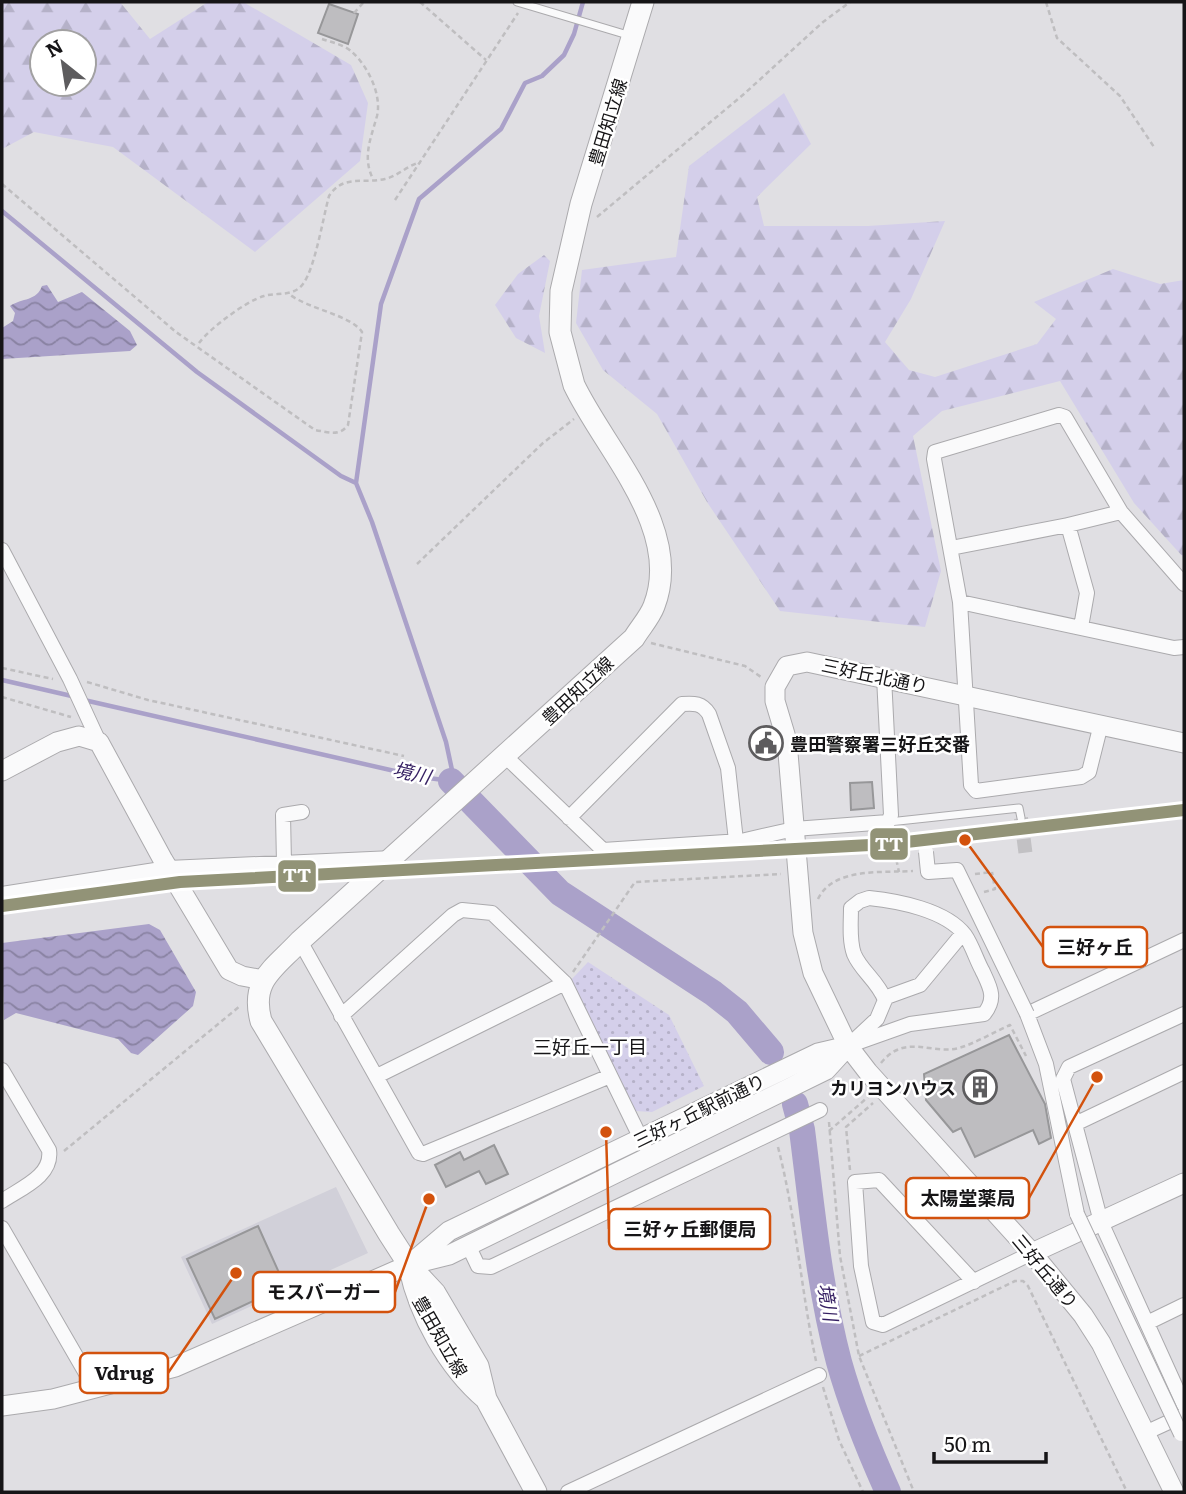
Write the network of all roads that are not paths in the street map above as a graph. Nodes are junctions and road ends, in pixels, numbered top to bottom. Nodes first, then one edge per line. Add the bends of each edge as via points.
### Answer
1 (643, 2) edge
2 (521, 3) edge
3 (633, 37) junction
4 (1121, 512) junction
5 (1069, 526) junction
6 (951, 548) junction
7 (2, 550) edge
8 (1184, 584) edge
9 (960, 602) junction
10 (1081, 627) junction
11 (1184, 647) edge
12 (884, 677) junction
13 (966, 694) junction
14 (1101, 724) junction
15 (92, 727) junction
16 (1184, 743) edge
17 (504, 755) junction
18 (2, 771) edge
19 (302, 812) dead end
20 (569, 818) junction
21 (1021, 818) dead end
22 (888, 822) junction
23 (794, 830) junction
24 (736, 841) junction
25 (926, 852) dead end
26 (393, 858) junction
27 (284, 863) junction
28 (167, 868) junction
29 (2, 894) edge
30 (963, 933) junction
31 (1184, 940) edge
32 (300, 941) junction
33 (565, 984) junction
34 (260, 986) junction
35 (884, 998) junction
36 (1027, 1014) junction
37 (1184, 1014) edge
38 (341, 1016) junction
39 (848, 1046) junction
40 (2, 1070) edge
41 (1184, 1072) edge
42 (377, 1076) junction
43 (610, 1076) junction
44 (820, 1111) dead end
45 (1075, 1124) junction
46 (645, 1147) junction
47 (1184, 1183) edge
48 (2, 1200) edge
49 (1101, 1222) junction
50 (2, 1228) edge
51 (468, 1245) junction
52 (1032, 1252) junction
53 (409, 1265) junction
54 (974, 1282) junction
55 (1184, 1305) edge
56 (1147, 1323) junction
57 (820, 1375) road end
58 (94, 1389) junction
59 (1184, 1405) edge
60 (2, 1406) edge
61 (1184, 1415) edge
62 (1145, 1433) junction
63 (1183, 1437) edge
64 (536, 1492) edge
65 (568, 1492) edge
66 (1174, 1492) edge

1 - 3 main road, 豊田知立線
2 - 3 lane
3 - 17 main road, 豊田知立線 via 581,204 561,291 560,332 566,364 586,411 640,500 659,542 662,563 654,606 634,638
4 - 5 street
4 - 6 street via 1069,421 1059,415 935,452
4 - 8 street
5 - 6 street
5 - 10 street via 1087,593
6 - 9 street
7 - 15 street
9 - 10 street
9 - 13 street
10 - 11 street
12 - 13 street, 三好丘北通り
12 - 22 street
12 - 23 street, 三好丘北通り via 807,662 787,666 775,687 775,701 787,741
13 - 14 street, 三好丘北通り
13 - 14 street via 971,785 976,791 1081,777 1089,772
14 - 16 street, 三好丘北通り
15 - 18 street
15 - 28 street
17 - 20 street
17 - 26 main road, 豊田知立線
19 - 27 street via 283,815
20 - 24 street via 603,850
20 - 24 street via 682,704 694,703 709,714 728,768
21 - 22 lane via 1019,808
22 - 23 street
23 - 24 street
23 - 39 street via 803,933 813,973
25 - 36 street, bridge via 928,872 957,870
26 - 27 street
26 - 32 main road, 豊田知立線
27 - 28 street
28 - 29 street
28 - 34 street via 229,970
30 - 35 street via 920,985
30 - 35 street via 925,909 894,900 869,898 851,908 855,956 880,986
30 - 39 street via 992,990 992,1004 984,1014 910,1024
31 - 36 street
32 - 34 main road, 豊田知立線
32 - 38 street
33 - 38 street via 492,913 462,910
33 - 42 street
33 - 43 street
34 - 53 main road, 豊田知立線 via 261,1021
35 - 39 street via 877,1019
36 - 63 street, bridge via 1046,1064 1077,1214
37 - 45 street via 1065,1072
38 - 42 street
39 - 46 street, 三好ヶ丘駅前通り via 818,1053
39 - 52 street, 三好丘通り
40 - 48 street via 49,1150 51,1162 46,1171
41 - 45 street
42 - 43 street via 423,1154
43 - 46 street
44 - 51 street via 491,1267 478,1266
45 - 49 street
46 - 51 street
46 - 53 street, 三好ヶ丘駅前通り via 449,1231
47 - 49 street
49 - 52 street
49 - 56 street
50 - 58 street
51 - 53 street
52 - 54 street
52 - 62 street, 三好丘通り via 1101,1343
53 - 58 street via 175,1367
53 - 64 main road, 豊田知立線 via 415,1296 464,1381 486,1399
54 - 54 street via 879,1180 855,1182 862,1266 873,1322 883,1325
55 - 56 street
56 - 59 street
57 - 65 street
58 - 60 street
61 - 62 street
62 - 66 street, 三好丘通り

